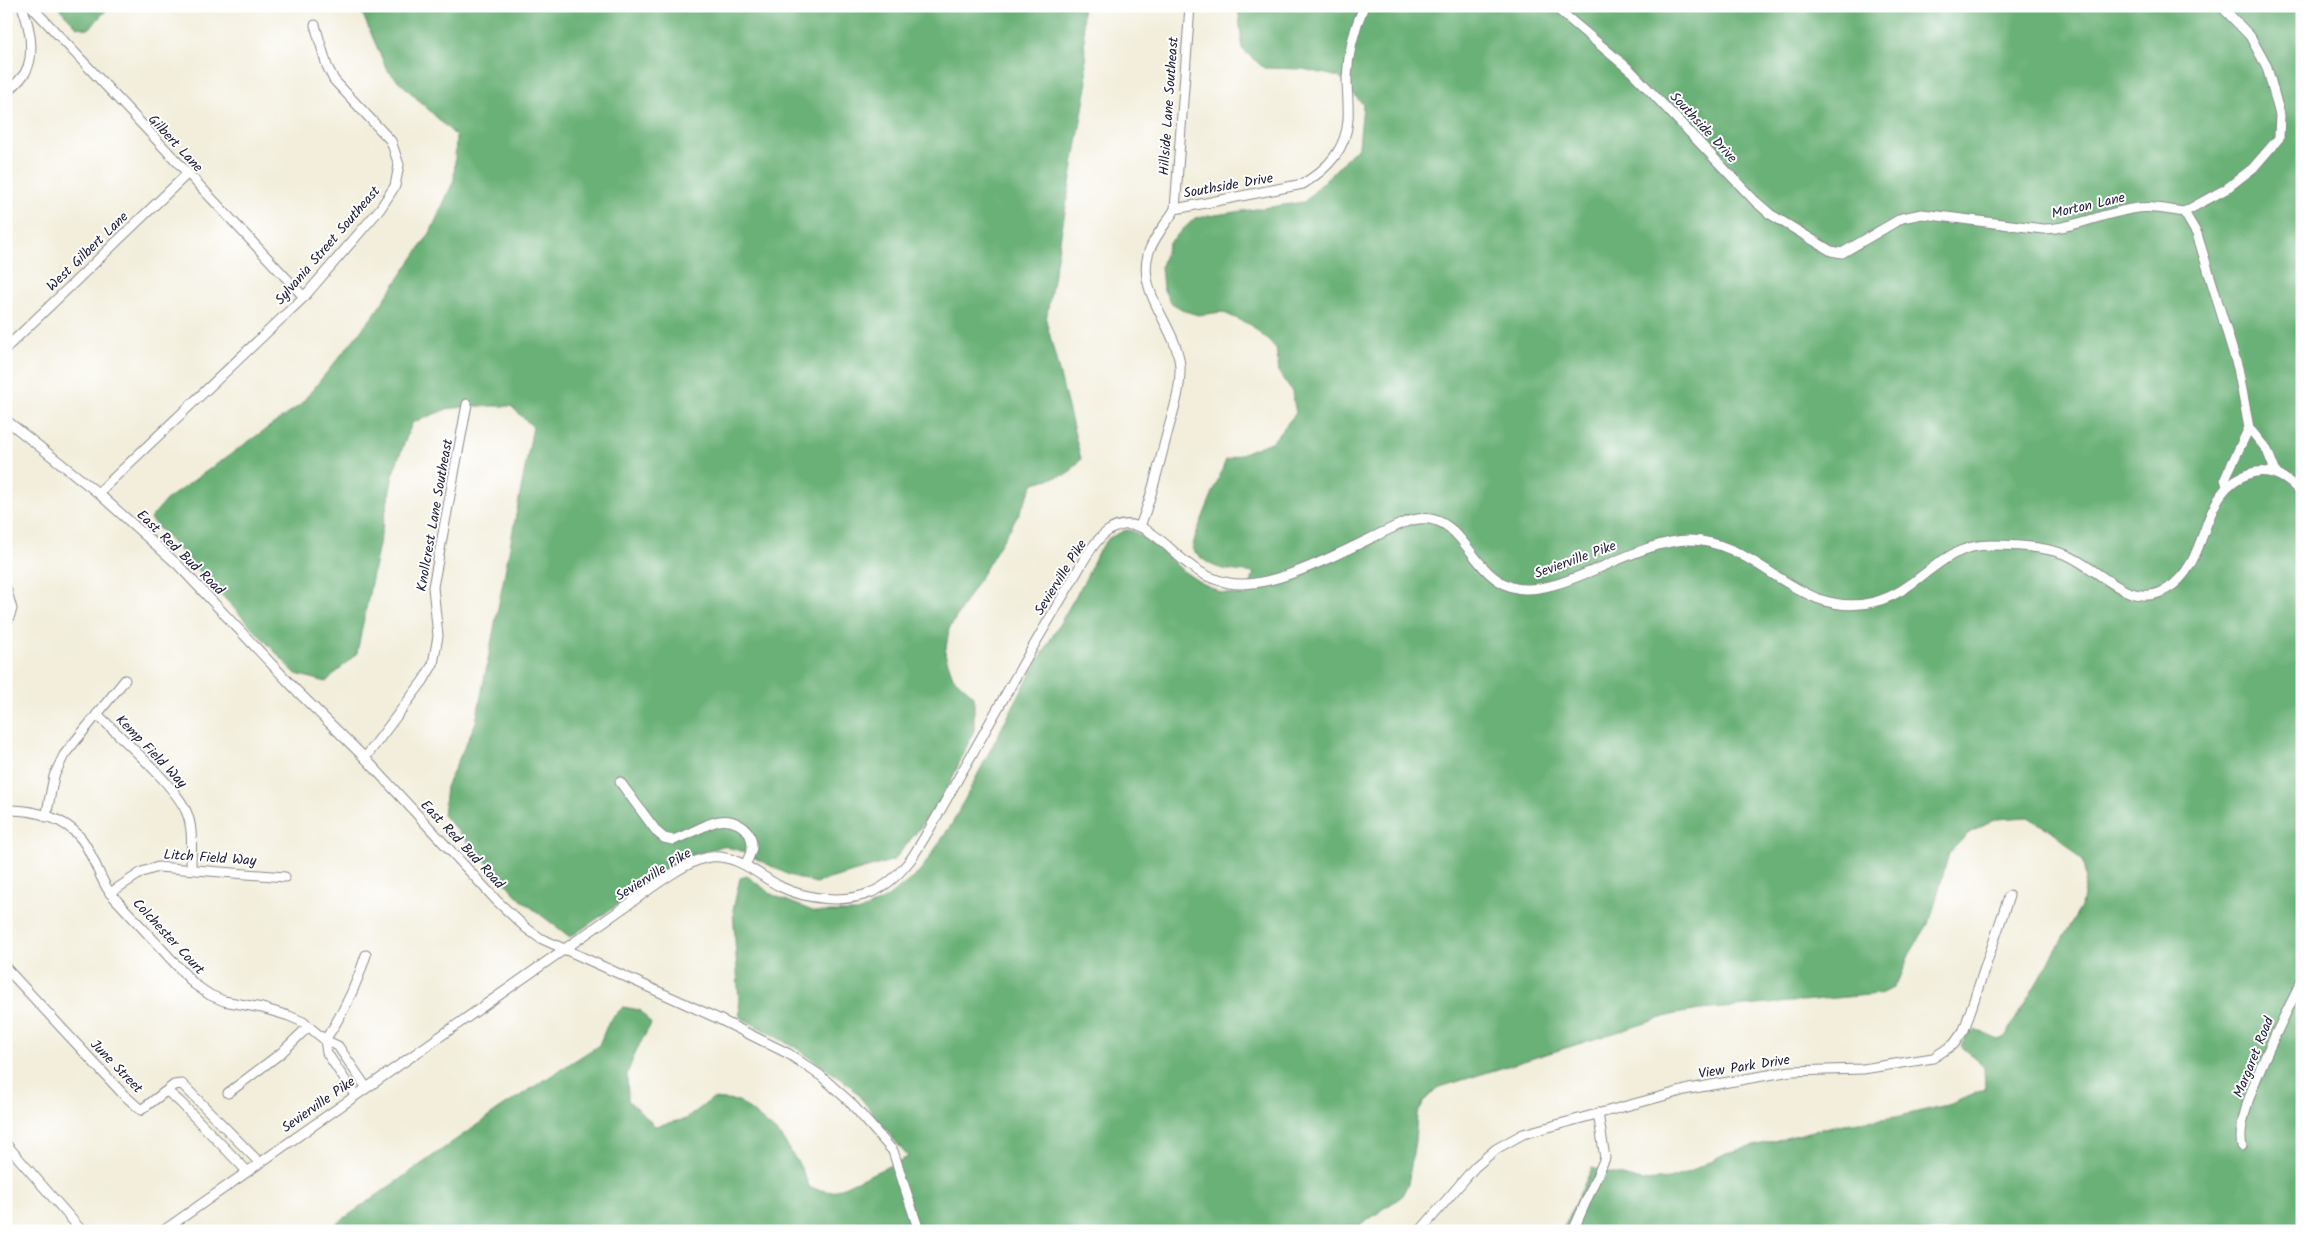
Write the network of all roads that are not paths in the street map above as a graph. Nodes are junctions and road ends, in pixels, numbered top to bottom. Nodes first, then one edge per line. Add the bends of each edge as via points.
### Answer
1 (22, 6) edge
2 (31, 6) edge
3 (1190, 6) edge
4 (1364, 6) edge
5 (1554, 6) edge
6 (2221, 6) edge
7 (315, 25) dead end
8 (6, 94) edge
9 (187, 174) junction
10 (1175, 209) junction
11 (2184, 212) junction
12 (1842, 253) joint
13 (304, 297) junction
14 (6, 348) edge
15 (467, 404) dead end
16 (6, 420) edge
17 (2249, 428) junction
18 (2276, 473) junction
19 (2226, 486) junction
20 (98, 493) junction
21 (2302, 494) edge
22 (1140, 526) junction
23 (6, 588) edge
24 (6, 626) edge
25 (125, 680) dead end
26 (97, 714) junction
27 (365, 758) junction
28 (620, 782) dead end
29 (6, 810) edge
30 (46, 817) junction
31 (745, 864) junction
32 (191, 868) junction
33 (285, 877) dead end
34 (110, 893) junction
35 (2008, 896) dead end
36 (564, 949) junction
37 (366, 955) dead end
38 (6, 968) edge
39 (2302, 981) edge
40 (309, 1026) junction
41 (325, 1040) junction
42 (366, 1086) junction
43 (167, 1091) junction
44 (228, 1093) dead end
45 (355, 1094) junction
46 (1598, 1113) junction
47 (6, 1144) edge
48 (2242, 1146) dead end
49 (259, 1162) junction
50 (246, 1171) junction
51 (82, 1231) edge
52 (162, 1231) edge
53 (918, 1231) edge
54 (1420, 1231) edge
55 (1573, 1231) edge

1 - 8 street via 29,32 30,60 25,72
2 - 9 street, Gilbert Lane
3 - 10 street, Hillside Lane Southeast
4 - 10 street, Southside Drive via 1354,29 1350,54 1345,139 1321,173 1303,184
5 - 12 street, Southside Drive via 1631,71 1770,214 1831,251
6 - 11 street via 2250,36 2267,67 2280,115 2279,138 2253,168 2233,184
7 - 13 street, Sylvania Street Southeast via 334,80 391,141 399,165 390,197
9 - 13 street, Gilbert Lane
9 - 14 street, West Gilbert Lane
10 - 22 street, Southside Drive via 1148,254 1146,272 1154,301 1179,353 1179,385 1155,484
11 - 12 street, Morton Lane via 2139,208 2062,228 2043,229 1922,214 1902,218
11 - 17 street via 2197,234 2238,368
13 - 20 street, Sylvania Street Southeast
15 - 27 street, Knollcrest Lane Southeast via 433,587 438,636 433,664
16 - 20 street, East Red Bud Road
17 - 18 street via 2267,450
17 - 19 street via 2225,479
18 - 19 street via 2255,472
18 - 21 street
19 - 22 street, Sevierville Pike via 2212,510 2188,568 2170,587 2150,596 2138,596 2119,589 2085,564 2062,553 1989,545 1954,552 1888,598 1863,604 1835,604 1805,594 1731,549 1690,540 1652,546 1548,586 1520,589 1506,585 1492,575 1448,526 1427,518 1403,523 1279,578 1244,585 1203,574
20 - 27 street, East Red Bud Road via 178,566
22 - 31 street, Sevierville Pike via 1114,528 1096,544 1024,662 930,828 894,877 872,892 859,896 822,898 782,887
23 - 24 street via 12,609
25 - 26 street
26 - 30 street via 64,755 54,776
26 - 32 street, Kemp Field Way via 175,794 186,811 191,834
27 - 36 street, East Red Bud Road via 515,919 540,938
28 - 31 street via 664,838 673,840 714,822 730,820 743,826 751,836 752,848
29 - 30 street, Colchester Court
30 - 34 street, Colchester Court via 60,821 83,842
31 - 36 street, Sevierville Pike via 710,857 692,863
32 - 33 street, Litch Field Way
32 - 34 street, Litch Field Way via 158,867 142,872
34 - 40 street, Colchester Court via 194,984 210,995 289,1016
35 - 46 street, View Park Drive via 1964,1030 1954,1044 1933,1058 1863,1069 1791,1071 1689,1089
36 - 42 street, Sevierville Pike
36 - 53 street, East Red Bud Road via 743,1031 789,1054 821,1076 849,1101 893,1152
37 - 41 street via 343,1013
38 - 43 street, June Street via 141,1110
39 - 48 street, Margaret Road via 2266,1052 2243,1120
40 - 41 street, Colchester Court
40 - 44 street via 281,1053
41 - 42 street via 338,1046
41 - 45 street, Colchester Court via 327,1053
42 - 45 street, Sevierville Pike
43 - 49 street via 182,1084
43 - 50 street
45 - 49 street, Sevierville Pike
46 - 54 street, View Park Drive via 1523,1134 1496,1149 1474,1167
46 - 55 street via 1605,1158
47 - 51 street
49 - 50 street, Sevierville Pike
50 - 52 street, Sevierville Pike

